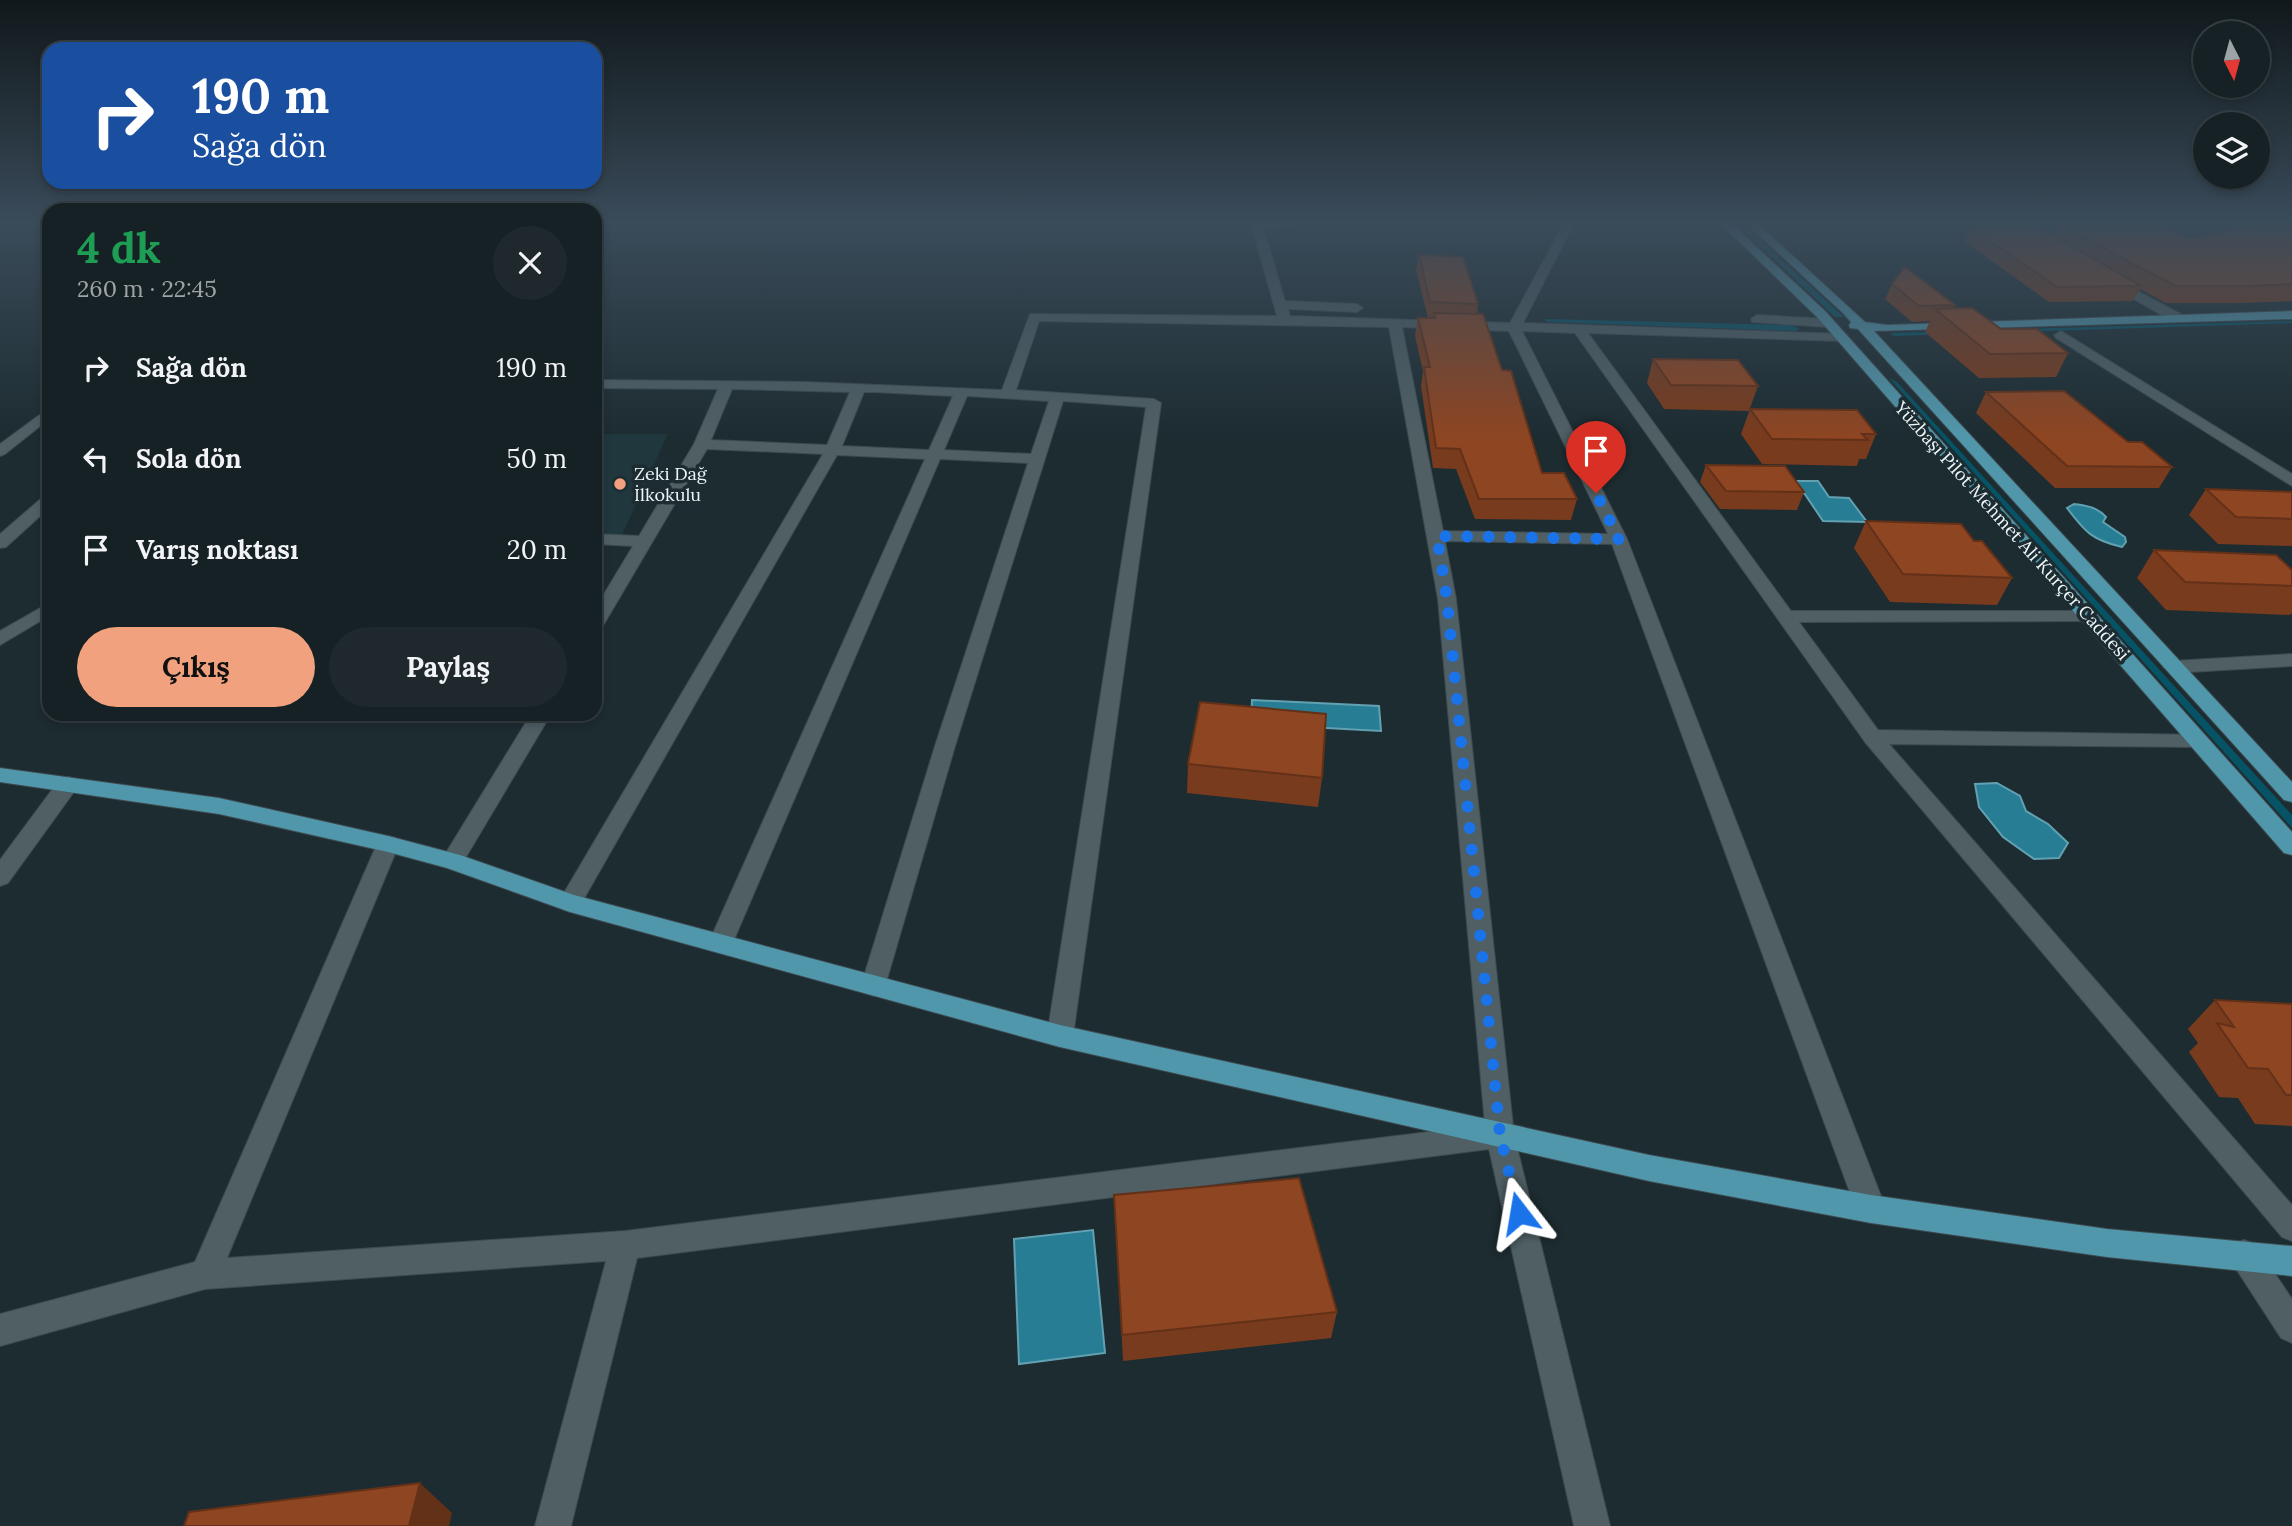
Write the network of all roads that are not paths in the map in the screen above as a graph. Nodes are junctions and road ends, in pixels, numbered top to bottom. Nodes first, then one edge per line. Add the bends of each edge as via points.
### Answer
1 (1277, 294) edge
2 (1532, 294) edge
3 (1798, 294) edge
4 (1827, 294) edge
5 (2135, 294) edge
6 (1280, 305) junction
7 (1373, 308) dead end
8 (2292, 315) edge
9 (1521, 316) junction
10 (1741, 319) dead end
11 (2179, 319) junction
12 (1284, 320) junction
13 (1395, 323) junction
14 (1828, 323) junction
15 (1578, 328) junction
16 (2292, 328) edge
17 (1867, 332) junction
18 (2061, 335) junction
19 (1841, 337) junction
20 (602, 384) edge
21 (727, 385) junction
22 (859, 387) junction
23 (962, 392) junction
24 (1008, 393) junction
25 (1057, 397) junction
26 (42, 418) edge
27 (702, 444) junction
28 (833, 449) junction
29 (0, 451) edge
30 (936, 456) junction
31 (1035, 459) junction
32 (2292, 481) edge
33 (42, 506) edge
34 (1437, 536) junction
35 (602, 539) edge
36 (1619, 539) junction
37 (645, 541) junction
38 (0, 543) edge
39 (42, 612) edge
40 (602, 612) edge
41 (2088, 616) junction
42 (1784, 617) junction
43 (0, 639) edge
44 (2292, 660) edge
45 (2174, 667) junction
46 (537, 721) edge
47 (1872, 737) junction
48 (2197, 740) junction
49 (0, 775) edge
50 (68, 784) junction
51 (2292, 796) edge
52 (388, 844) junction
53 (2292, 847) edge
54 (452, 861) junction
55 (0, 877) edge
56 (570, 903) junction
57 (721, 942) junction
58 (874, 986) junction
59 (1060, 1036) junction
60 (1500, 1135) junction
61 (1871, 1209) junction
62 (2292, 1227) edge
63 (625, 1245) junction
64 (2244, 1254) junction
65 (2292, 1261) edge
66 (205, 1274) junction
67 (2292, 1327) edge
68 (0, 1330) edge
69 (553, 1526) edge
70 (1592, 1526) edge

1 - 6 street
2 - 9 street
3 - 14 main road, Yüzbaşı Pilot Mehmet Ali Kurçer Caddesi
4 - 17 main road, Yüzbaşı Pilot Mehmet Ali Kurçer Caddesi
5 - 11 street
6 - 7 street
6 - 12 street
8 - 11 main road
9 - 13 street
9 - 15 street
9 - 36 street
10 - 14 street
11 - 17 main road
12 - 13 street
12 - 24 street via 1034,317
13 - 34 street
14 - 17 main road
14 - 19 main road, Yüzbaşı Pilot Mehmet Ali Kurçer Caddesi
15 - 19 street
15 - 42 street
16 - 18 main road
17 - 18 main road via 1898,340
17 - 19 main road
17 - 45 main road, Yüzbaşı Pilot Mehmet Ali Kurçer Caddesi
18 - 32 street
19 - 41 main road, Yüzbaşı Pilot Mehmet Ali Kurçer Caddesi
20 - 21 street
21 - 22 street
21 - 27 street
22 - 23 street
22 - 28 street
23 - 24 street
23 - 30 street
24 - 25 street
25 - 31 street
25 - 59 street via 1154,403
26 - 29 street
27 - 28 street
27 - 37 street
28 - 30 street
28 - 56 street
30 - 31 street
30 - 57 street
31 - 58 street
33 - 38 street
34 - 36 street
34 - 60 street
35 - 37 street
36 - 61 street
37 - 40 street
39 - 43 street
41 - 42 street
41 - 48 main road, Yüzbaşı Pilot Mehmet Ali Kurçer Caddesi
42 - 47 street
44 - 45 street
45 - 51 main road, Yüzbaşı Pilot Mehmet Ali Kurçer Caddesi
46 - 54 street
47 - 48 street
47 - 62 street
48 - 53 main road, Yüzbaşı Pilot Mehmet Ali Kurçer Caddesi
49 - 50 main road
50 - 52 main road via 219,806
50 - 55 street
52 - 54 main road
52 - 66 street
54 - 56 main road
56 - 57 main road
57 - 58 main road
58 - 59 main road
59 - 60 main road
60 - 61 main road
60 - 63 street
60 - 70 street
61 - 64 main road via 2108,1243
63 - 66 street
63 - 69 street
64 - 65 main road
64 - 67 street
66 - 68 street

